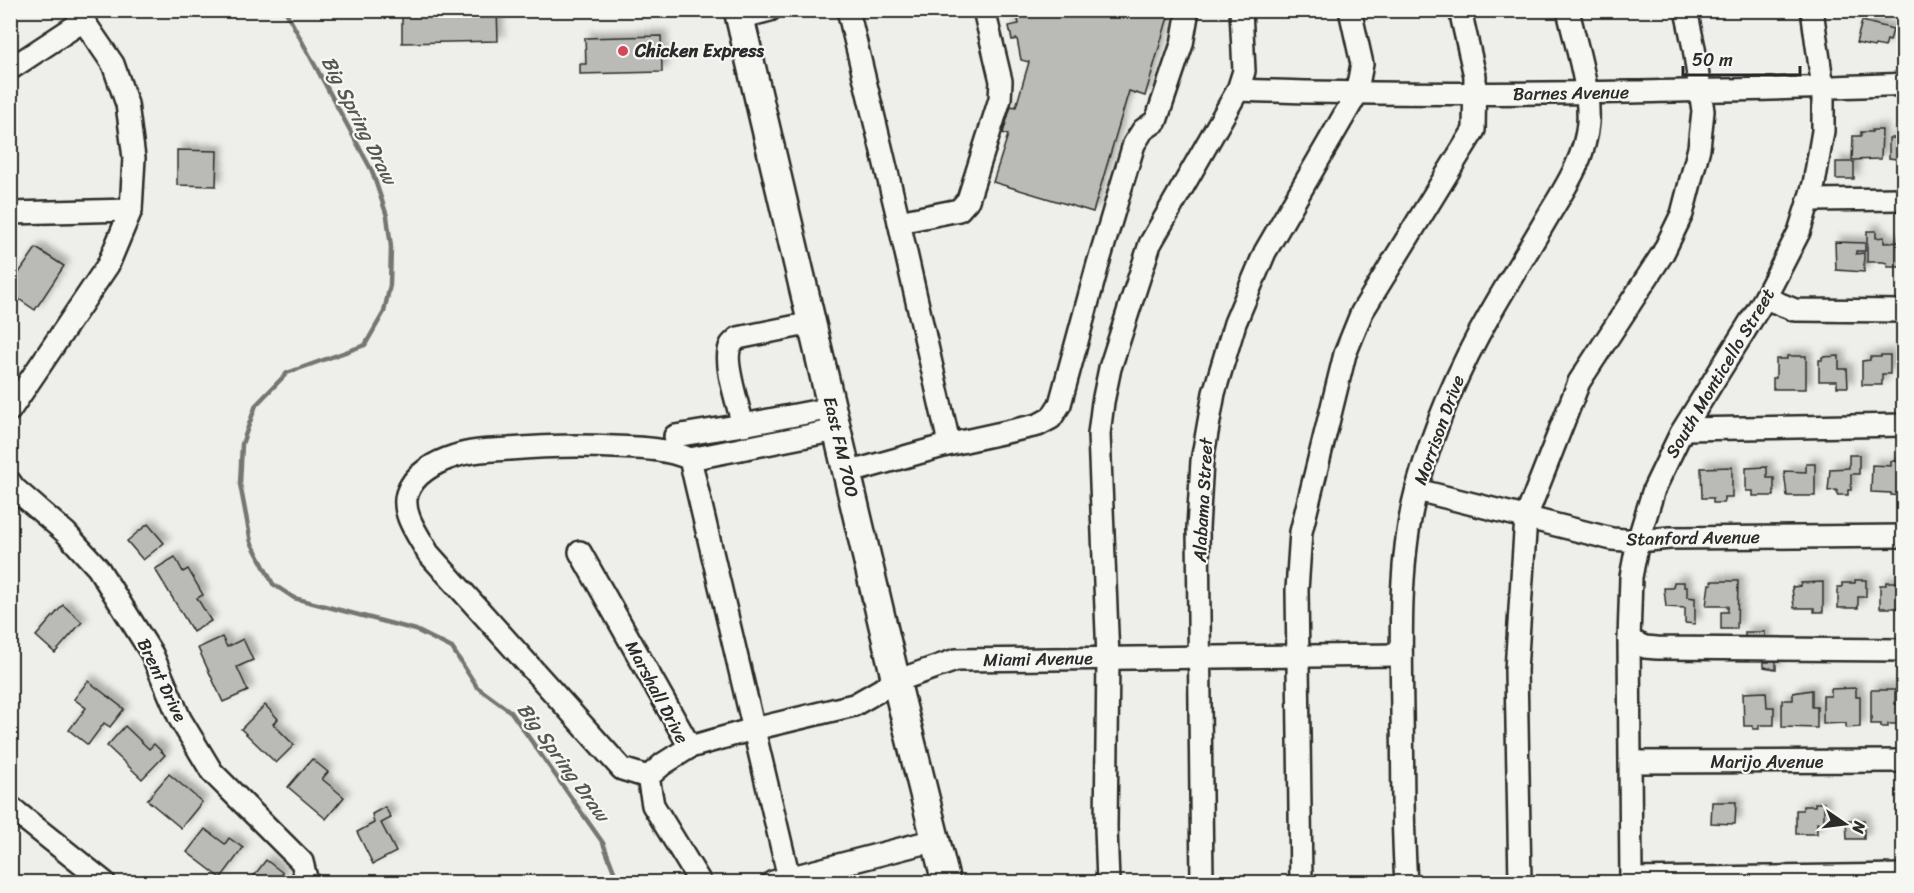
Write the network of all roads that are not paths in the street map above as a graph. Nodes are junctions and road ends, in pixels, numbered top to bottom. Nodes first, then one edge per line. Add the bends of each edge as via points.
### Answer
1 (770, 10) edge
2 (848, 10) edge
3 (984, 10) edge
4 (1188, 10) edge
5 (1241, 10) edge
6 (1350, 10) edge
7 (1460, 10) edge
8 (1568, 10) edge
9 (1686, 10) edge
10 (1812, 10) edge
11 (739, 14) edge
12 (80, 16) edge
13 (10, 69) edge
14 (1904, 84) edge
15 (1823, 88) junction
16 (1238, 90) junction
17 (1700, 90) junction
18 (1587, 93) junction
19 (1475, 94) junction
20 (1356, 95) junction
21 (1904, 199) edge
22 (1809, 200) junction
23 (131, 210) junction
24 (10, 213) edge
25 (899, 222) junction
26 (1765, 298) junction
27 (1904, 311) edge
28 (812, 323) junction
29 (10, 410) edge
30 (834, 419) junction
31 (743, 425) junction
32 (1904, 425) edge
33 (1684, 429) junction
34 (675, 436) dead end
35 (947, 445) junction
36 (690, 459) junction
37 (847, 473) junction
38 (10, 482) edge
39 (1417, 490) junction
40 (1526, 517) junction
41 (1904, 536) edge
42 (1638, 541) junction
43 (580, 552) dead end
44 (1629, 640) junction
45 (1904, 650) edge
46 (1401, 655) junction
47 (1200, 656) junction
48 (1298, 656) junction
49 (1108, 658) junction
50 (896, 681) junction
51 (754, 729) junction
52 (690, 747) junction
53 (1904, 761) edge
54 (1630, 762) junction
55 (648, 777) junction
56 (10, 807) edge
57 (935, 840) junction
58 (1904, 875) edge
59 (781, 880) edge
60 (1631, 881) edge
61 (104, 882) edge
62 (307, 882) edge
63 (700, 882) edge
64 (946, 882) edge
65 (1108, 882) edge
66 (1202, 882) edge
67 (1301, 882) edge
68 (1406, 882) edge
69 (1520, 882) edge

1 - 11 street
2 - 25 street
3 - 25 street via 1001,81 1000,99 968,200 959,210
4 - 35 street via 1182,44 1156,121 1143,130 1134,144 1060,404 1051,418 1038,425
5 - 16 street via 1244,71
6 - 20 street, Alabama Street via 1362,64
7 - 19 street via 1475,76
8 - 18 street, Morrison Drive
9 - 17 street
10 - 15 street, South Monticello Street
11 - 28 main road, East FM 700
12 - 13 street
12 - 23 street via 113,64 128,104 134,158
14 - 15 street, Barnes Avenue
15 - 17 street, Barnes Avenue
15 - 22 street, South Monticello Street via 1823,131
16 - 20 street, Barnes Avenue
16 - 49 street via 1150,244 1102,402
17 - 18 street, Barnes Avenue
17 - 40 street via 1703,111 1699,148 1682,214 1663,253 1579,382
18 - 19 street, Barnes Avenue
18 - 39 street, Morrison Drive via 1588,123 1574,174 1458,374
19 - 20 street, Barnes Avenue
19 - 48 street via 1474,130 1362,312 1345,354 1301,532
20 - 47 street, Alabama Street via 1265,252 1235,323 1214,393 1202,461 1198,528
21 - 22 street
22 - 26 street, South Monticello Street via 1799,232
23 - 24 street
23 - 29 street via 108,265
25 - 35 street
26 - 27 street via 1795,310
26 - 33 street, South Monticello Street
28 - 30 main road, East FM 700
28 - 31 street via 738,338 731,344 729,365
30 - 31 street
30 - 36 street
30 - 37 main road, East FM 700
31 - 34 street
32 - 33 street
33 - 42 street, South Monticello Street via 1654,489
35 - 37 street
36 - 51 street
36 - 55 street via 647,448 561,444 484,451 455,455 426,469 406,495 407,514 428,553 622,769
37 - 50 main road, East FM 700
38 - 62 street, Brent Drive via 98,568 152,654 180,719 212,772 302,862
39 - 40 street, Stanford Avenue
39 - 46 street, Morrison Drive via 1403,589
40 - 42 street, Stanford Avenue
40 - 69 street via 1516,670
41 - 42 street, Stanford Avenue
42 - 44 street, South Monticello Street via 1631,577
43 - 52 street, Marshall Drive
44 - 45 street via 1657,648
44 - 54 street, South Monticello Street
46 - 48 street, Miami Avenue
46 - 68 street, Morrison Drive
47 - 48 street, Miami Avenue
47 - 49 street, Miami Avenue
47 - 66 street, Alabama Street
48 - 67 street
49 - 50 street, Miami Avenue via 956,660
49 - 65 street
50 - 51 street, Miami Avenue via 854,705
50 - 57 main road, East FM 700
51 - 52 street, Miami Avenue
51 - 59 street
52 - 55 street, Marshall Drive
53 - 54 street, Marijo Avenue
54 - 60 street, South Monticello Street
55 - 63 street via 653,805
56 - 61 street
57 - 59 street
57 - 64 main road, East FM 700
58 - 60 street

